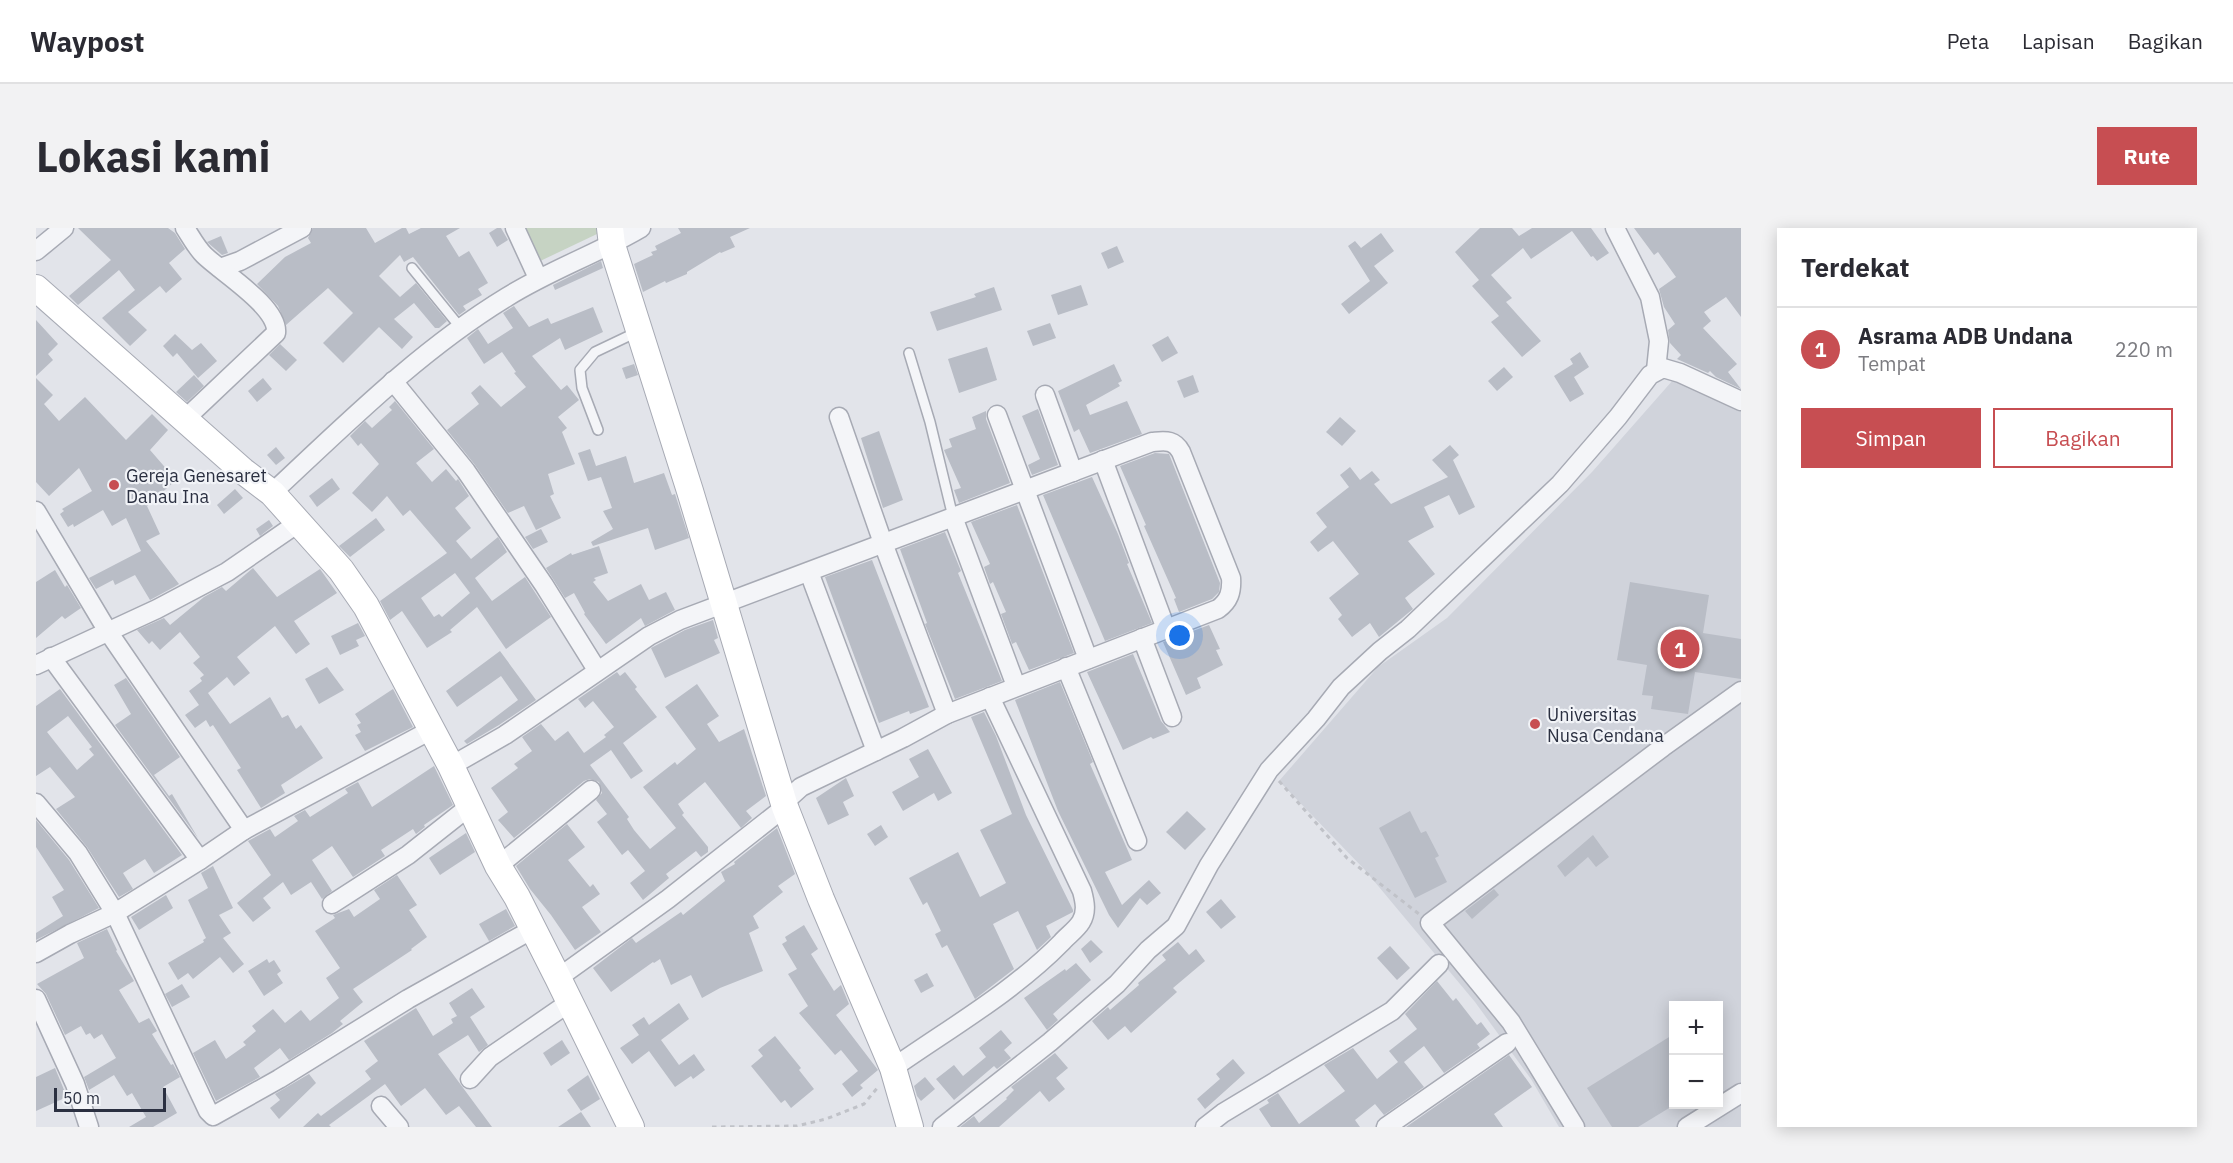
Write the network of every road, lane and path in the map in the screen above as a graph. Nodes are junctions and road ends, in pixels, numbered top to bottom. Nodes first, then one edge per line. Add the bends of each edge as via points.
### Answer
1 (64, 228) edge
2 (185, 228) edge
3 (302, 228) edge
4 (515, 228) edge
5 (641, 228) edge
6 (1615, 228) edge
7 (611, 236) edge
8 (36, 251) edge
9 (220, 268) junction
10 (412, 268) dead end
11 (538, 278) junction
12 (36, 288) edge
13 (460, 327) junction
14 (639, 331) junction
15 (909, 353) dead end
16 (1656, 370) junction
17 (393, 381) junction
18 (1045, 395) dead end
19 (1741, 400) edge
20 (997, 415) dead end
21 (839, 417) dead end
22 (184, 420) junction
23 (598, 430) dead end
24 (1103, 460) junction
25 (1073, 472) junction
26 (1025, 490) junction
27 (272, 493) junction
28 (36, 511) edge
29 (953, 517) junction
30 (298, 523) junction
31 (883, 543) junction
32 (809, 572) junction
33 (724, 605) junction
34 (1166, 629) junction
35 (107, 630) junction
36 (1142, 638) junction
37 (1088, 659) junction
38 (44, 661) edge
39 (1066, 667) junction
40 (597, 670) junction
41 (1016, 686) junction
42 (1741, 691) edge
43 (990, 697) junction
44 (947, 714) junction
45 (1172, 717) dead end
46 (431, 730) junction
47 (876, 751) junction
48 (451, 766) junction
49 (1269, 770) junction
50 (591, 790) dead end
51 (36, 802) edge
52 (470, 806) junction
53 (785, 807) junction
54 (244, 830) junction
55 (1137, 841) dead end
56 (200, 860) junction
57 (498, 866) junction
58 (332, 904) dead end
59 (115, 913) junction
60 (1430, 923) junction
61 (532, 929) junction
62 (36, 953) edge
63 (1438, 964) dead end
64 (558, 978) junction
65 (36, 999) edge
66 (570, 1002) junction
67 (1507, 1043) dead end
68 (893, 1068) junction
69 (470, 1079) dead end
70 (1741, 1093) edge
71 (381, 1106) dead end
72 (948, 1125) edge
73 (89, 1127) edge
74 (399, 1127) edge
75 (631, 1127) edge
76 (712, 1127) edge
77 (910, 1127) edge
78 (1205, 1127) edge
79 (1386, 1127) edge
80 (1575, 1127) edge
81 (1687, 1127) edge

1 - 8 street
2 - 9 street via 202,253
3 - 9 street
4 - 11 street
5 - 7 street
6 - 16 street via 1650,297 1659,341
7 - 11 street
7 - 14 street
9 - 22 street via 248,289 274,320 276,333
10 - 13 lane
11 - 13 street
12 - 22 street
13 - 17 street
14 - 23 lane via 595,352 579,370
14 - 33 street
15 - 29 lane
16 - 19 street via 1680,373
16 - 49 street via 1560,484 1408,629 1357,671
17 - 27 street
17 - 40 street via 466,471
18 - 25 street
20 - 26 street
21 - 31 street
22 - 27 street
24 - 25 street
24 - 34 street
24 - 34 street via 1152,442 1171,441 1177,446 1231,578 1232,590 1218,609
25 - 26 street
26 - 29 street
26 - 37 street
27 - 30 street
28 - 35 street
29 - 31 street
29 - 41 street
30 - 35 street via 227,572
30 - 46 street via 341,570 366,606
31 - 32 street
31 - 44 street
32 - 33 street
32 - 47 street
33 - 40 street via 680,620
33 - 53 street
34 - 36 street
35 - 38 street
35 - 54 street
36 - 37 street
36 - 45 street
37 - 39 street
38 - 56 street
39 - 41 street
39 - 55 street
40 - 48 street via 505,735
41 - 43 street
42 - 60 street
43 - 44 street
43 - 68 street via 1082,891 1084,913 1080,923 1044,960
44 - 47 street
46 - 48 street
46 - 54 street
47 - 53 street via 801,787
48 - 52 street
49 - 60 path via 1347,858
49 - 72 street via 1176,926 1117,984
50 - 57 street
51 - 59 street via 78,853
52 - 57 street
52 - 58 street via 408,855
53 - 64 street via 668,899
53 - 68 street
54 - 56 street
56 - 59 street
57 - 61 street
59 - 61 street via 213,1116
59 - 62 street
60 - 80 street via 1511,1022
61 - 64 street
63 - 78 street via 1392,1011
64 - 66 street
65 - 73 street via 75,1084
66 - 69 street via 490,1058
66 - 75 street
67 - 79 street
68 - 76 path via 864,1104 826,1119 797,1126
68 - 77 street
70 - 81 street
71 - 74 street

